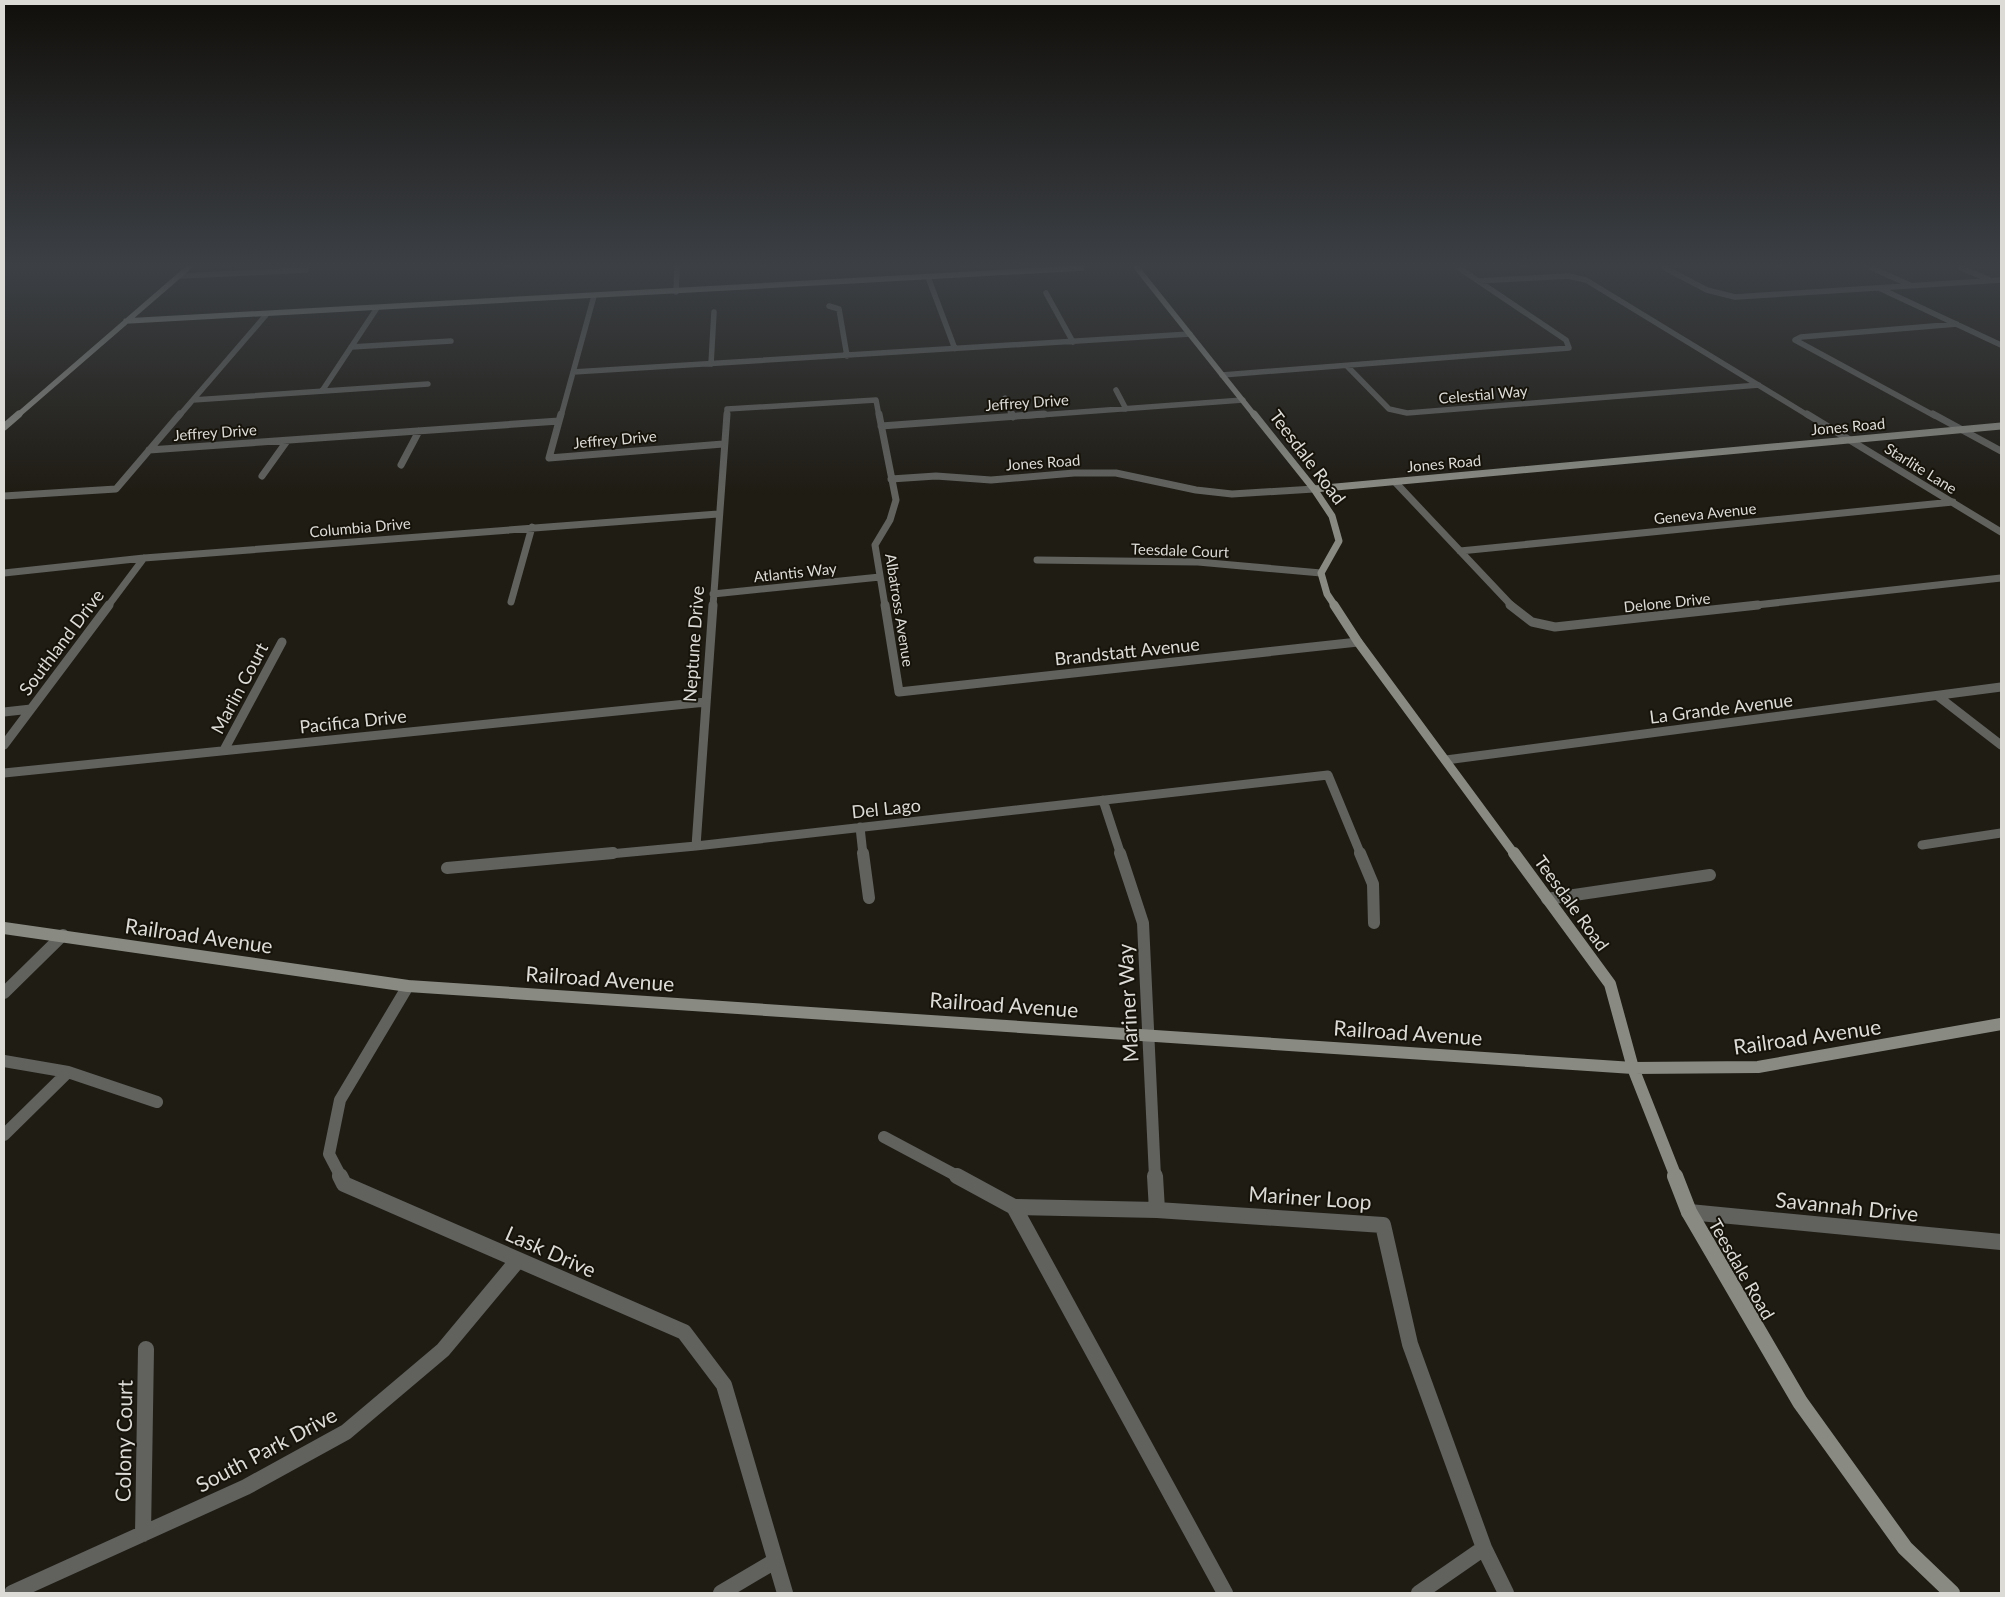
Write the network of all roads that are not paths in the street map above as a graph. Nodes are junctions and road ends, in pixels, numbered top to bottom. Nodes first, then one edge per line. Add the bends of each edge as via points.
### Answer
1 (101, 343) edge
2 (241, 343) edge
3 (354, 343) edge
4 (426, 343) edge
5 (581, 343) edge
6 (712, 343) edge
7 (845, 343) edge
8 (953, 343) edge
9 (1064, 343) edge
10 (1197, 343) edge
11 (1567, 343) edge
12 (1689, 343) edge
13 (1800, 343) edge
14 (351, 347) junction
15 (955, 349) junction
16 (847, 356) junction
17 (711, 364) junction
18 (1347, 366) junction
19 (573, 372) junction
20 (1222, 375) junction
21 (428, 384) dead end
22 (1759, 385) junction
23 (1116, 390) dead end
24 (322, 391) junction
25 (1004, 398) dead end
26 (192, 400) junction
27 (1243, 400) junction
28 (1126, 409) junction
29 (1013, 417) junction
30 (560, 421) junction
31 (881, 426) junction
32 (2001, 426) edge
33 (4, 427) edge
34 (1963, 430) junction
35 (419, 431) junction
36 (1850, 439) junction
37 (287, 440) junction
38 (723, 444) junction
39 (149, 450) junction
40 (2001, 451) edge
41 (401, 465) dead end
42 (262, 476) dead end
43 (891, 479) junction
44 (1395, 482) junction
45 (1314, 489) junction
46 (4, 496) edge
47 (1953, 502) junction
48 (718, 514) junction
49 (532, 527) junction
50 (2001, 532) edge
51 (1460, 551) junction
52 (144, 558) junction
53 (1037, 560) dead end
54 (4, 573) edge
55 (1321, 574) junction
56 (880, 577) junction
57 (2001, 578) edge
58 (713, 594) junction
59 (511, 602) dead end
60 (282, 642) dead end
61 (1358, 642) junction
62 (2001, 687) edge
63 (899, 692) joint
64 (1939, 697) junction
65 (706, 702) junction
66 (31, 709) junction
67 (4, 712) edge
68 (4, 745) edge
69 (2001, 745) edge
70 (224, 750) junction
71 (1446, 760) junction
72 (4, 773) edge
73 (1103, 800) junction
74 (860, 828) junction
75 (2001, 833) edge
76 (1922, 845) dead end
77 (696, 846) junction
78 (446, 868) dead end
79 (1710, 875) dead end
80 (869, 898) dead end
81 (1547, 899) junction
82 (1374, 924) dead end
83 (4, 928) edge
84 (64, 935) junction
85 (408, 986) junction
86 (4, 993) edge
87 (2001, 1024) edge
88 (1149, 1034) junction
89 (4, 1061) edge
90 (1634, 1068) junction
91 (68, 1072) junction
92 (157, 1102) dead end
93 (4, 1135) edge
94 (884, 1137) dead end
95 (1014, 1207) junction
96 (1157, 1210) junction
97 (1689, 1212) junction
98 (2001, 1242) edge
99 (518, 1260) junction
100 (146, 1349) dead end
101 (143, 1534) junction
102 (1484, 1548) junction
103 (775, 1561) junction
104 (12, 1593) edge
105 (721, 1593) edge
106 (785, 1593) edge
107 (1225, 1593) edge
108 (1418, 1593) edge
109 (1506, 1593) edge
110 (1952, 1593) edge

1 - 33 street
2 - 26 street
3 - 14 street
4 - 14 street
5 - 19 street
6 - 17 street
7 - 16 street
8 - 15 street
9 - 15 street
10 - 20 street, Teesdale Road
11 - 18 street via 1569,348
12 - 22 street, Starlite Lane
13 - 34 street
14 - 24 street
15 - 16 street
16 - 17 street
17 - 19 street
18 - 20 street
18 - 22 street, Celestial Way via 1389,408 1407,413
19 - 30 street
20 - 27 street, Teesdale Road
21 - 24 street
22 - 36 street, Starlite Lane
23 - 28 street
24 - 26 street
25 - 29 street
26 - 39 street
27 - 28 street, Jeffrey Drive
27 - 45 street, Teesdale Road
28 - 29 street, Jeffrey Drive
29 - 31 street, Jeffrey Drive
30 - 35 street, Jeffrey Drive
30 - 38 street, Jeffrey Drive via 549,458
31 - 38 street via 876,400 727,409
31 - 43 street, Albatross Avenue
32 - 34 street, Jones Road
34 - 36 street, Jones Road
34 - 40 street
35 - 37 street, Jeffrey Drive
35 - 41 street
36 - 44 street, Jones Road
36 - 47 street, Starlite Lane
37 - 39 street, Jeffrey Drive
37 - 42 street
38 - 48 street, Neptune Drive
39 - 46 street, Jeffrey Drive via 116,489
43 - 45 street, Jones Road via 936,476 991,480 1116,473 1232,494
43 - 56 street, Albatross Avenue via 896,500 890,520 875,545
44 - 45 street, Jones Road
44 - 51 street, Delone Drive
45 - 55 street, Teesdale Road via 1332,516 1338,541
47 - 50 street, Starlite Lane
47 - 51 street, Geneva Avenue
48 - 49 street, Columbia Drive
48 - 58 street, Neptune Drive
49 - 52 street, Columbia Drive
49 - 59 street
51 - 57 street, Delone Drive via 1524,619 1550,628
52 - 54 street, Columbia Drive
52 - 66 street, Southland Drive
53 - 55 street, Teesdale Court via 1198,562
55 - 61 street, Teesdale Road via 1327,594
56 - 58 street, Atlantis Way
56 - 63 street, Albatross Avenue
58 - 65 street, Neptune Drive
60 - 70 street, Marlin Court
61 - 63 street, Brandstatt Avenue
61 - 71 street, Teesdale Road
62 - 64 street, La Grande Avenue
64 - 69 street
64 - 71 street, La Grande Avenue
65 - 70 street, Pacifica Drive
65 - 77 street, Neptune Drive
66 - 67 street
66 - 68 street, Southland Drive
70 - 72 street, Pacifica Drive
71 - 81 street, Teesdale Road
73 - 74 street, Del Lago
73 - 82 street, Del Lago via 1328,775 1373,884
73 - 88 street, Mariner Way via 1144,923
74 - 77 street, Del Lago
74 - 80 street
75 - 76 street
77 - 78 street, Del Lago
79 - 81 street
81 - 90 street, Teesdale Road via 1610,984
83 - 84 street, Railroad Avenue
84 - 85 street, Railroad Avenue
84 - 86 street
85 - 88 street, Railroad Avenue
85 - 99 street, Lask Drive via 340,1100 328,1154 344,1184
87 - 90 street, Railroad Avenue via 1758,1067
88 - 90 street, Railroad Avenue
88 - 96 street, Mariner Way
89 - 91 street
90 - 97 street, Teesdale Road
91 - 92 street
91 - 93 street
94 - 95 street, Mariner Loop
95 - 96 street, Mariner Loop
95 - 107 street
96 - 102 street, Mariner Loop via 1383,1225 1410,1344
97 - 98 street, Savannah Drive
97 - 110 street, Teesdale Road via 1800,1402 1905,1548
99 - 101 street, South Park Drive via 443,1350 346,1432 246,1488
99 - 103 street, Lask Drive via 684,1332 724,1386
100 - 101 street, Colony Court
101 - 104 street, South Park Drive
102 - 108 street
102 - 109 street, Mariner Loop
103 - 105 street
103 - 106 street, Lask Drive

